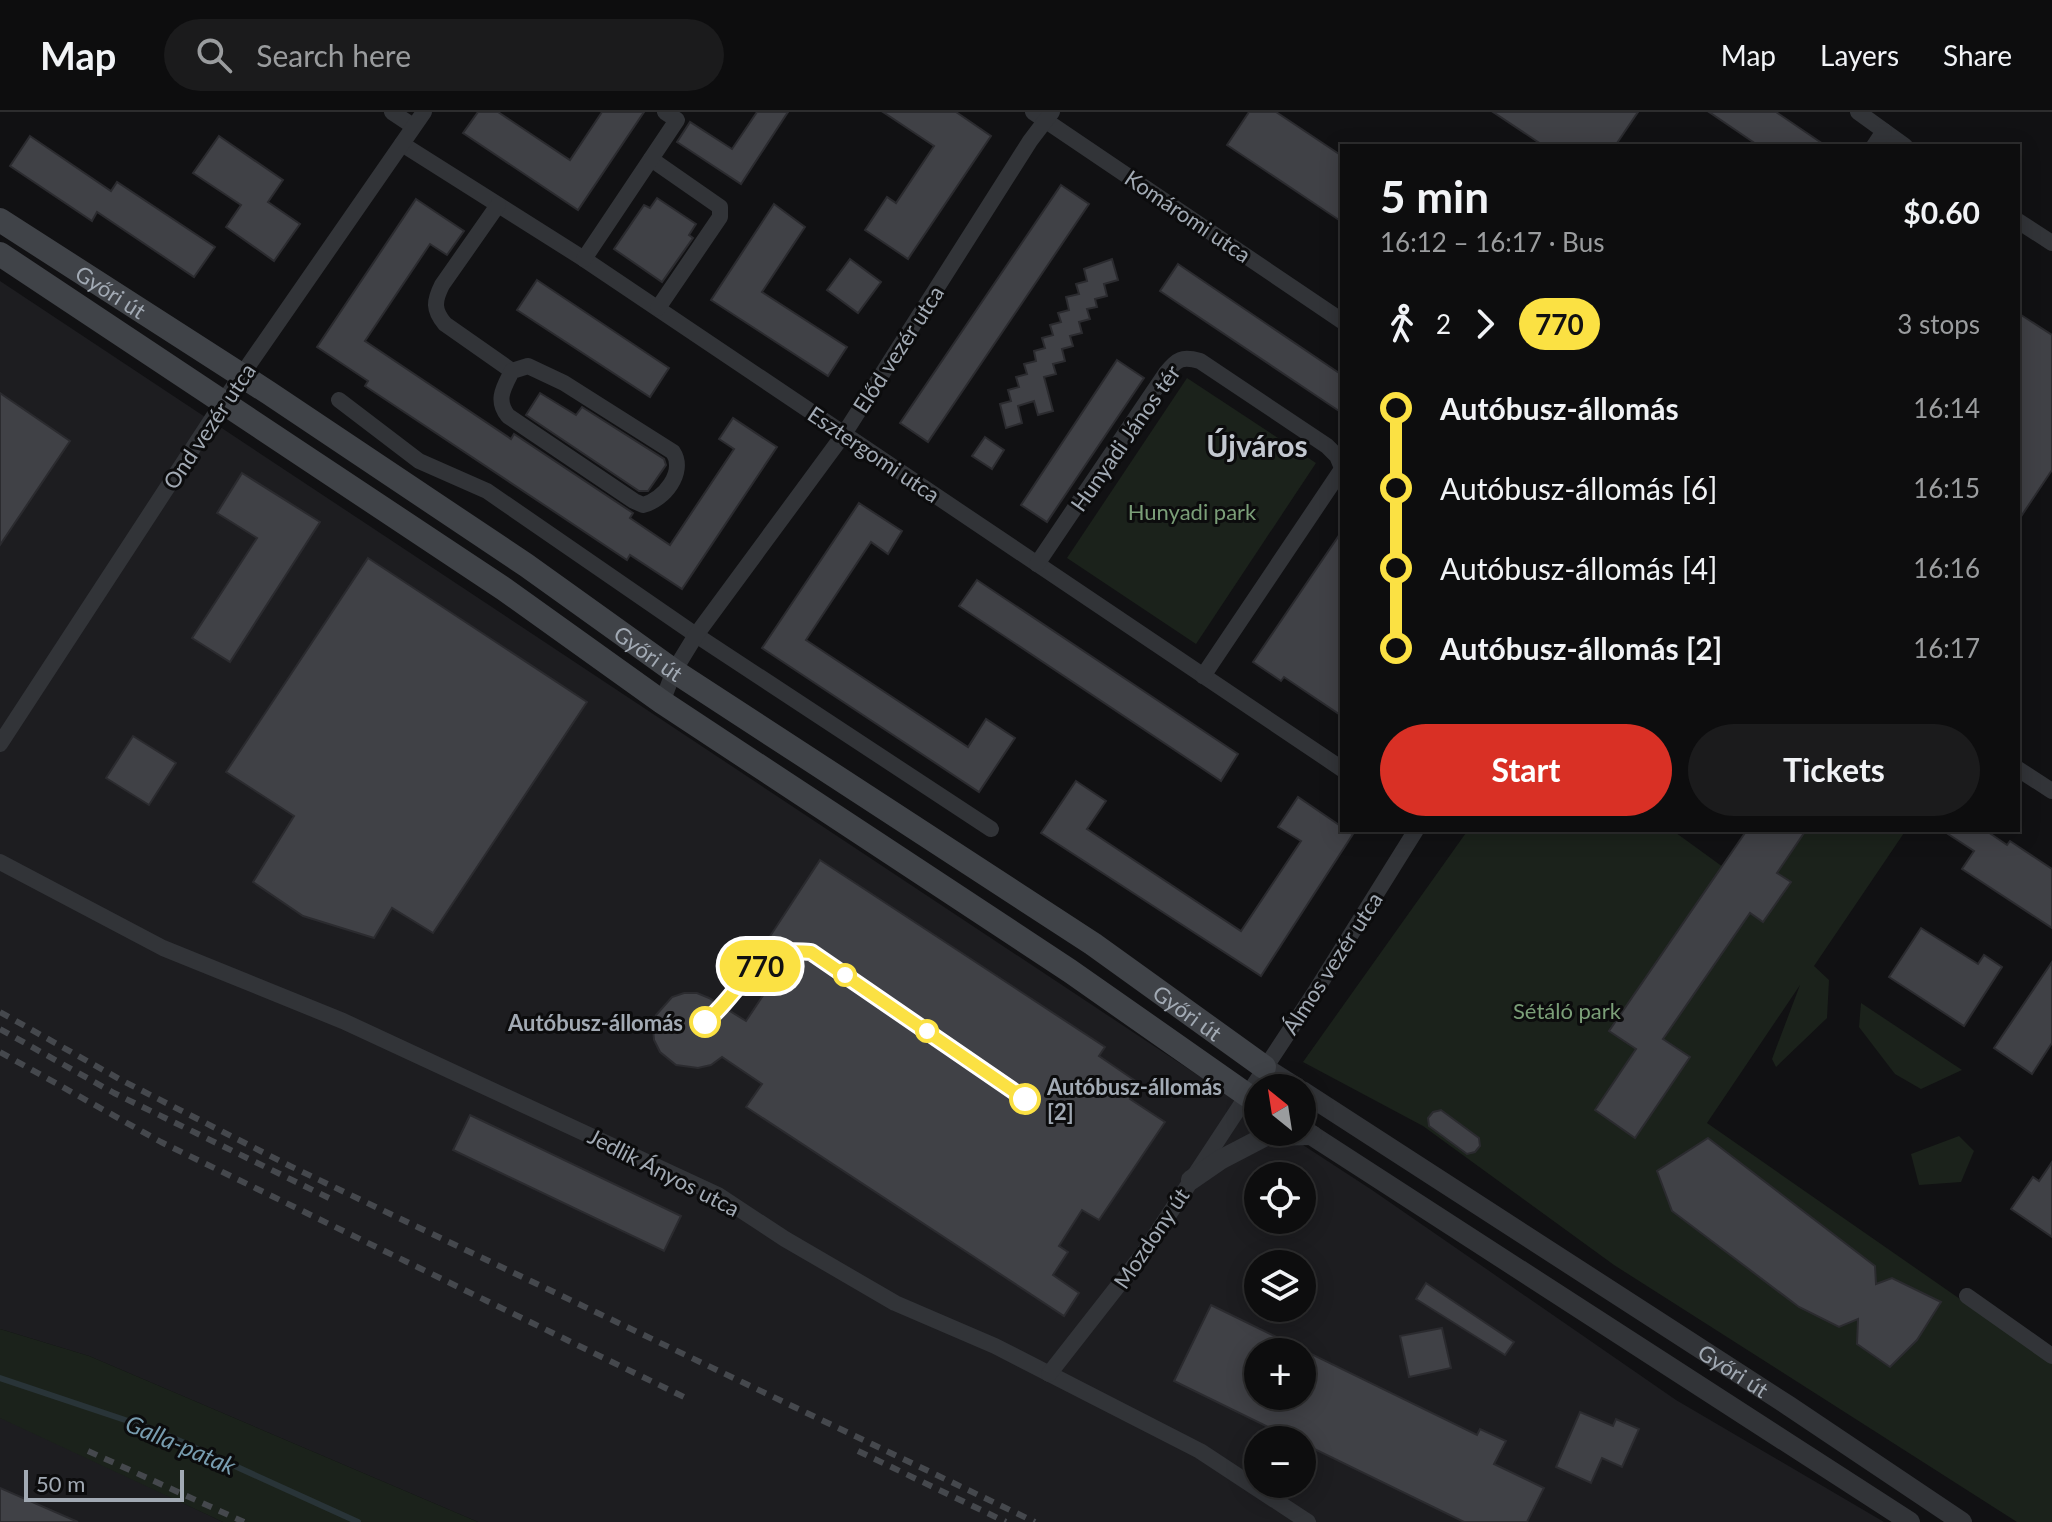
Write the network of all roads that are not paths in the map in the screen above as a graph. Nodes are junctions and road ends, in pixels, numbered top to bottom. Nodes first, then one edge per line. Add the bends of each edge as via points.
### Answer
1 (392, 112) edge
2 (424, 112) edge
3 (665, 112) edge
4 (1858, 112) edge
5 (1044, 115) edge
6 (413, 126) junction
7 (1884, 131) junction
8 (402, 144) junction
9 (1875, 144) edge
10 (1902, 144) edge
11 (651, 159) junction
12 (498, 205) junction
13 (0, 220) edge
14 (2020, 222) edge
15 (2052, 243) edge
16 (0, 254) edge
17 (584, 259) junction
18 (658, 308) junction
19 (1340, 320) edge
20 (512, 371) junction
21 (242, 376) junction
22 (339, 400) dead end
23 (223, 402) junction
24 (844, 434) junction
25 (1340, 463) edge
26 (1340, 471) edge
27 (1037, 564) junction
28 (696, 635) junction
29 (674, 671) junction
30 (1203, 676) junction
31 (662, 702) junction
32 (0, 744) edge
33 (1340, 768) edge
34 (2020, 770) edge
35 (2052, 791) edge
36 (991, 829) dead end
37 (1415, 832) edge
38 (0, 862) edge
39 (1264, 1067) junction
40 (1261, 1074) edge
41 (1275, 1074) edge
42 (1244, 1093) edge
43 (1316, 1100) edge
44 (1244, 1110) edge
45 (1316, 1138) edge
46 (1247, 1146) edge
47 (1191, 1180) junction
48 (1967, 1296) dead end
49 (2052, 1356) edge
50 (1049, 1374) junction
51 (1308, 1522) edge
52 (1910, 1522) edge
53 (1962, 1522) edge

1 - 6 street
2 - 6 street, Ond vezér utca
3 - 11 street via 677,120
4 - 7 street
5 - 19 street, Komáromi utca
5 - 24 street, Előd vezér utca
6 - 8 street, Ond vezér utca
7 - 9 street
7 - 10 street
8 - 12 street, Esztergomi utca
8 - 21 street, Ond vezér utca
11 - 17 street
11 - 18 street via 720,207 720,217
12 - 17 street, Esztergomi utca
12 - 20 street via 442,285 435,307 445,324
13 - 21 main road, Győri út
14 - 15 street
16 - 23 main road, Győri út
17 - 18 street, Esztergomi utca
18 - 24 street, Esztergomi utca
20 - 20 street via 528,366 564,383 673,452 677,472 659,499 643,505 634,501 508,416 500,400
21 - 23 street, Ond vezér utca
21 - 29 main road, Győri út
22 - 28 street, Győri út via 419,461 487,491
23 - 31 main road, Győri út via 504,589
23 - 32 street, Ond vezér utca
24 - 27 street, Esztergomi utca
24 - 28 street, Előd vezér utca
25 - 27 street, Hunyadi János tér via 1327,446 1200,361 1176,360
26 - 30 street, Hunyadi János tér
27 - 30 street, Esztergomi utca
28 - 29 street, Előd vezér utca
28 - 36 street, Győri út
29 - 31 street, Előd vezér utca
29 - 39 main road, Győri út via 1093,944
30 - 33 street, Esztergomi utca
31 - 42 main road, Győri út
34 - 35 street
37 - 39 street, Álmos vezér utca
38 - 50 street, Jedlik Ányos utca via 163,948 343,1021 718,1195 895,1303
39 - 40 street, Álmos vezér utca
39 - 41 street, Győri út
43 - 53 street, Győri út
44 - 47 street, Mozdony út
45 - 52 street, Győri út
46 - 47 street
47 - 50 street, Mozdony út via 1125,1278
48 - 49 street
50 - 51 street, Jedlik Ányos utca via 1200,1451

